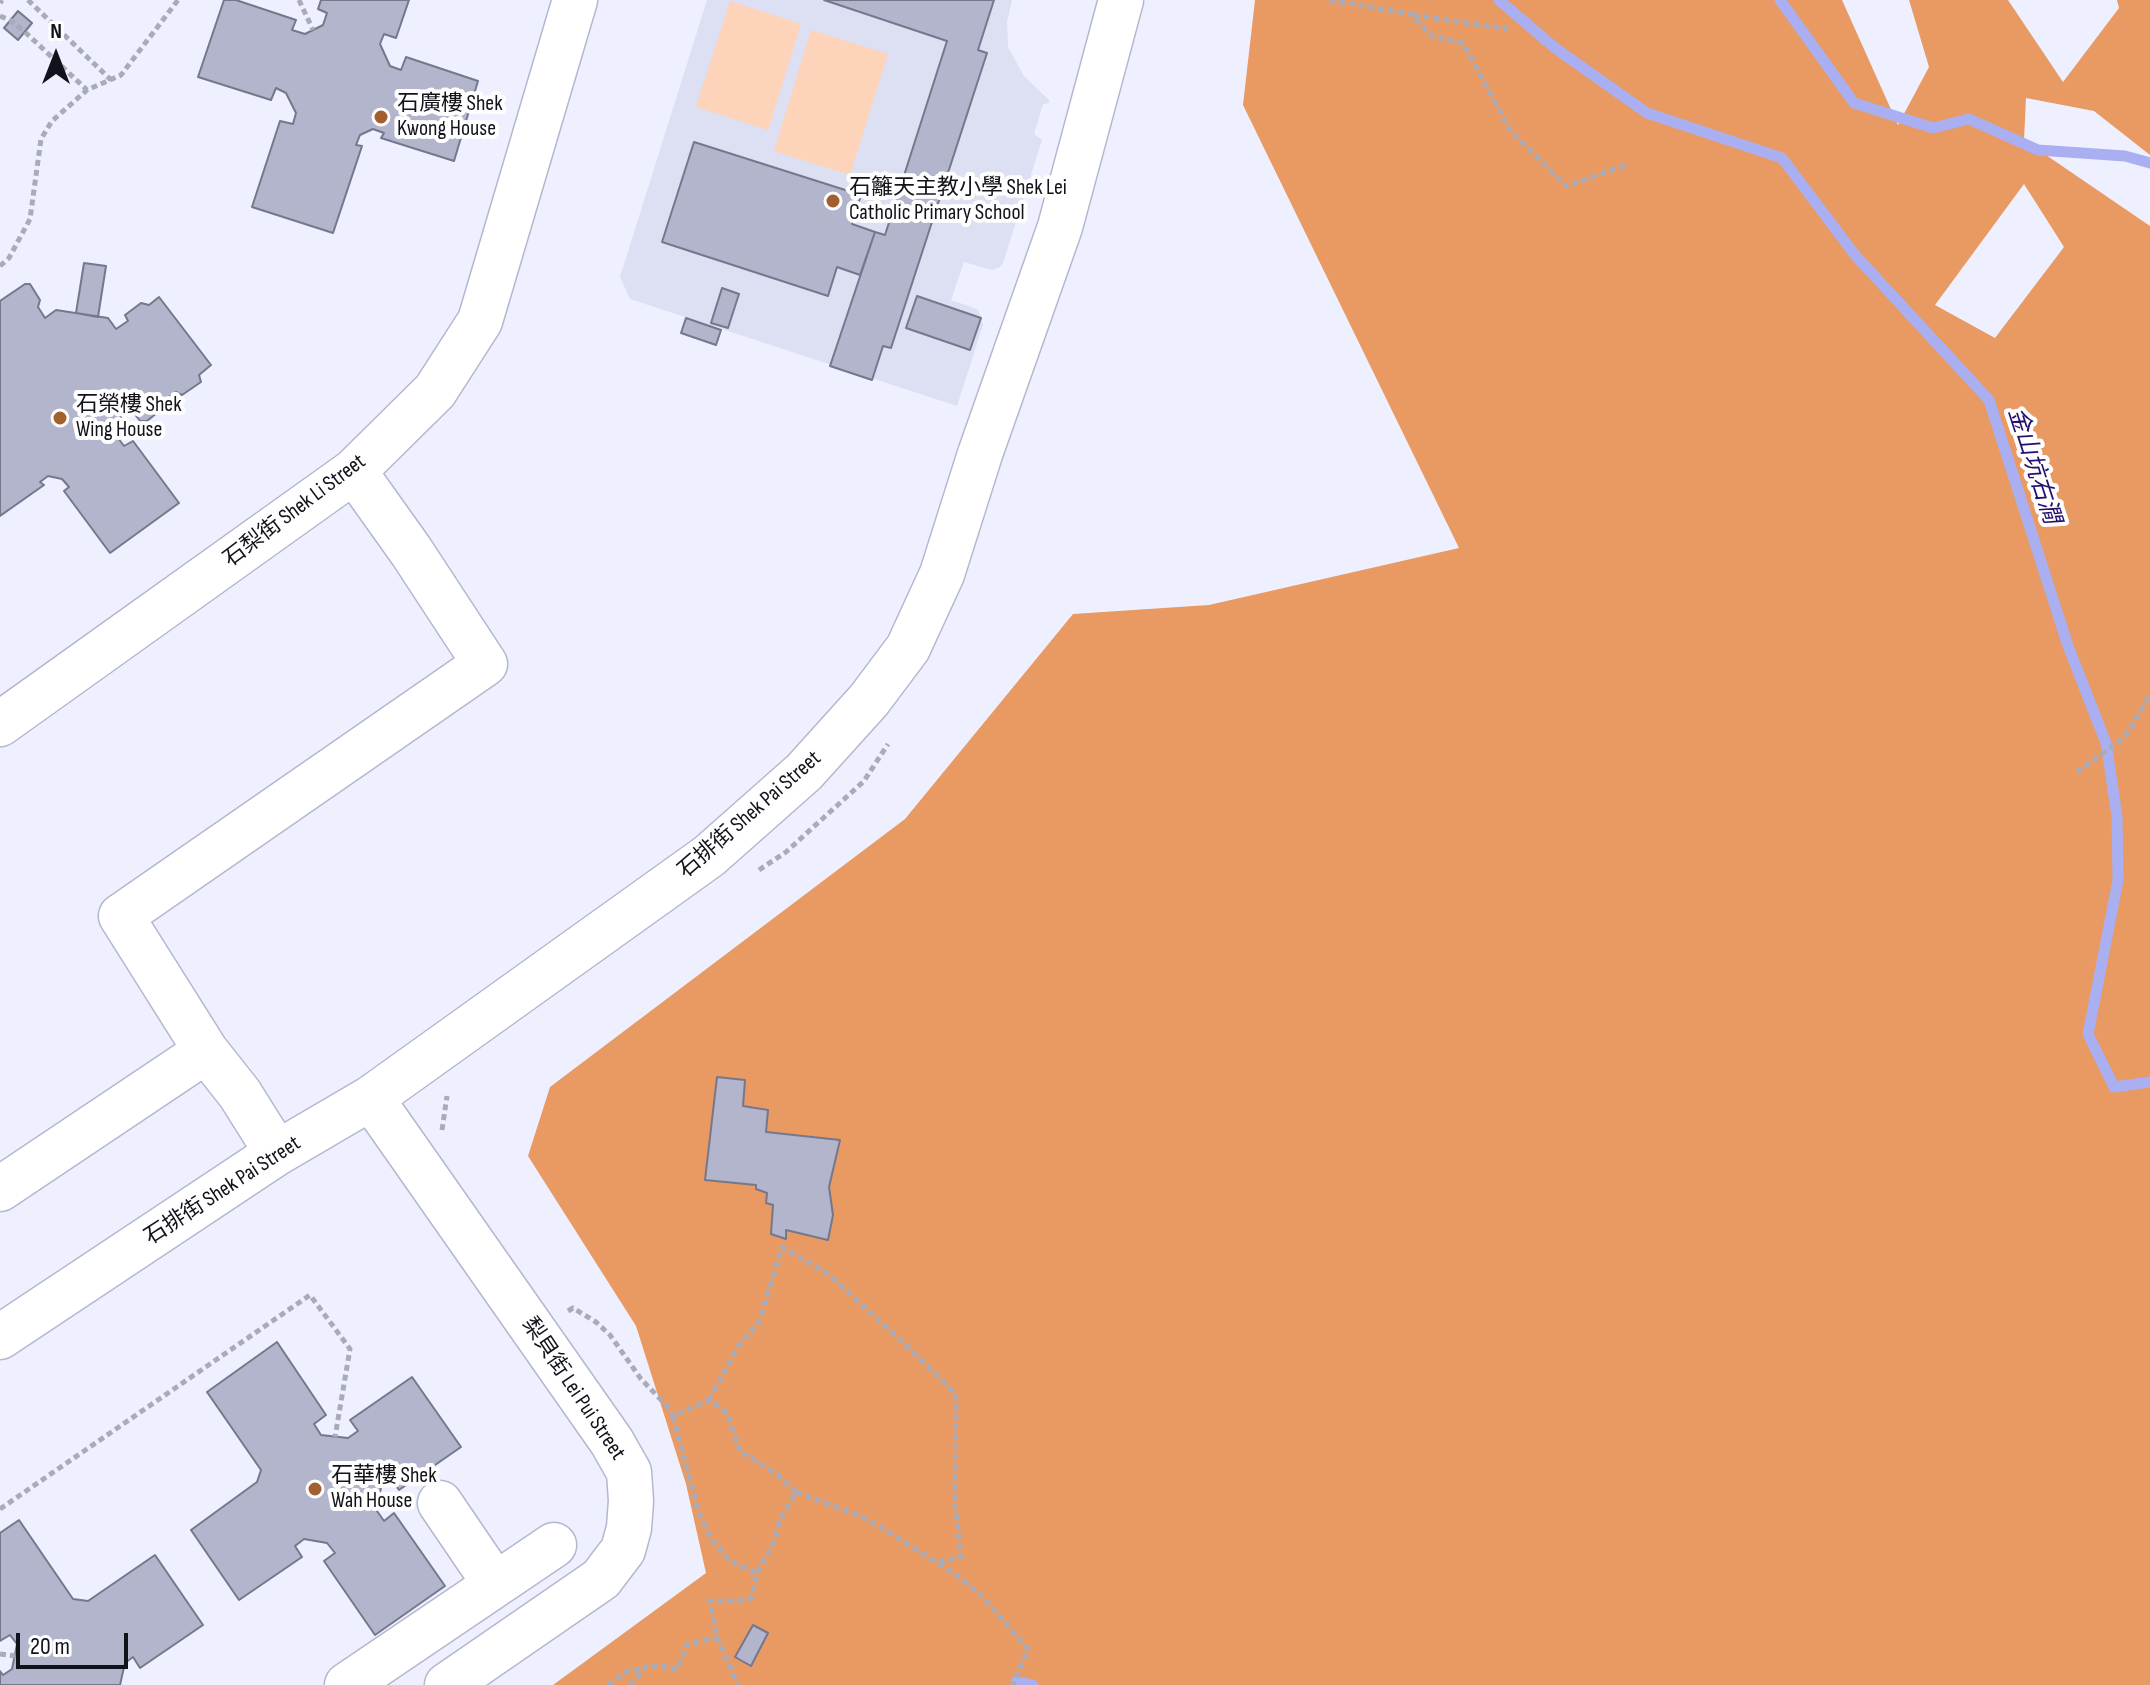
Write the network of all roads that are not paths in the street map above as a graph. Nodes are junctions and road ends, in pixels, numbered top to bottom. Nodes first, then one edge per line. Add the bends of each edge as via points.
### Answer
1 (575, 0) edge
2 (1121, 0) edge
3 (354, 471) junction
4 (0, 724) edge
5 (206, 1051) junction
6 (371, 1098) junction
7 (277, 1153) junction
8 (0, 1189) edge
9 (0, 1337) edge
10 (440, 1503) dead end
11 (554, 1545) dead end
12 (495, 1584) junction
13 (347, 1685) edge
14 (447, 1685) edge

1 - 3 street, 石梨街 Shek Li Street via 480,321 435,391
2 - 6 street, 石排街 Shek Pai Street via 1060,227 942,574 908,648 804,772 709,856
3 - 4 street, 石梨街 Shek Li Street
3 - 5 street via 485,664 121,916
5 - 7 street
5 - 8 street
6 - 7 street, 石排街 Shek Pai Street
6 - 14 street, 梨貝街 Lei Pui Street via 629,1472 631,1501 623,1550 601,1579
7 - 9 street, 石排街 Shek Pai Street
10 - 12 street
11 - 12 street
12 - 13 street

